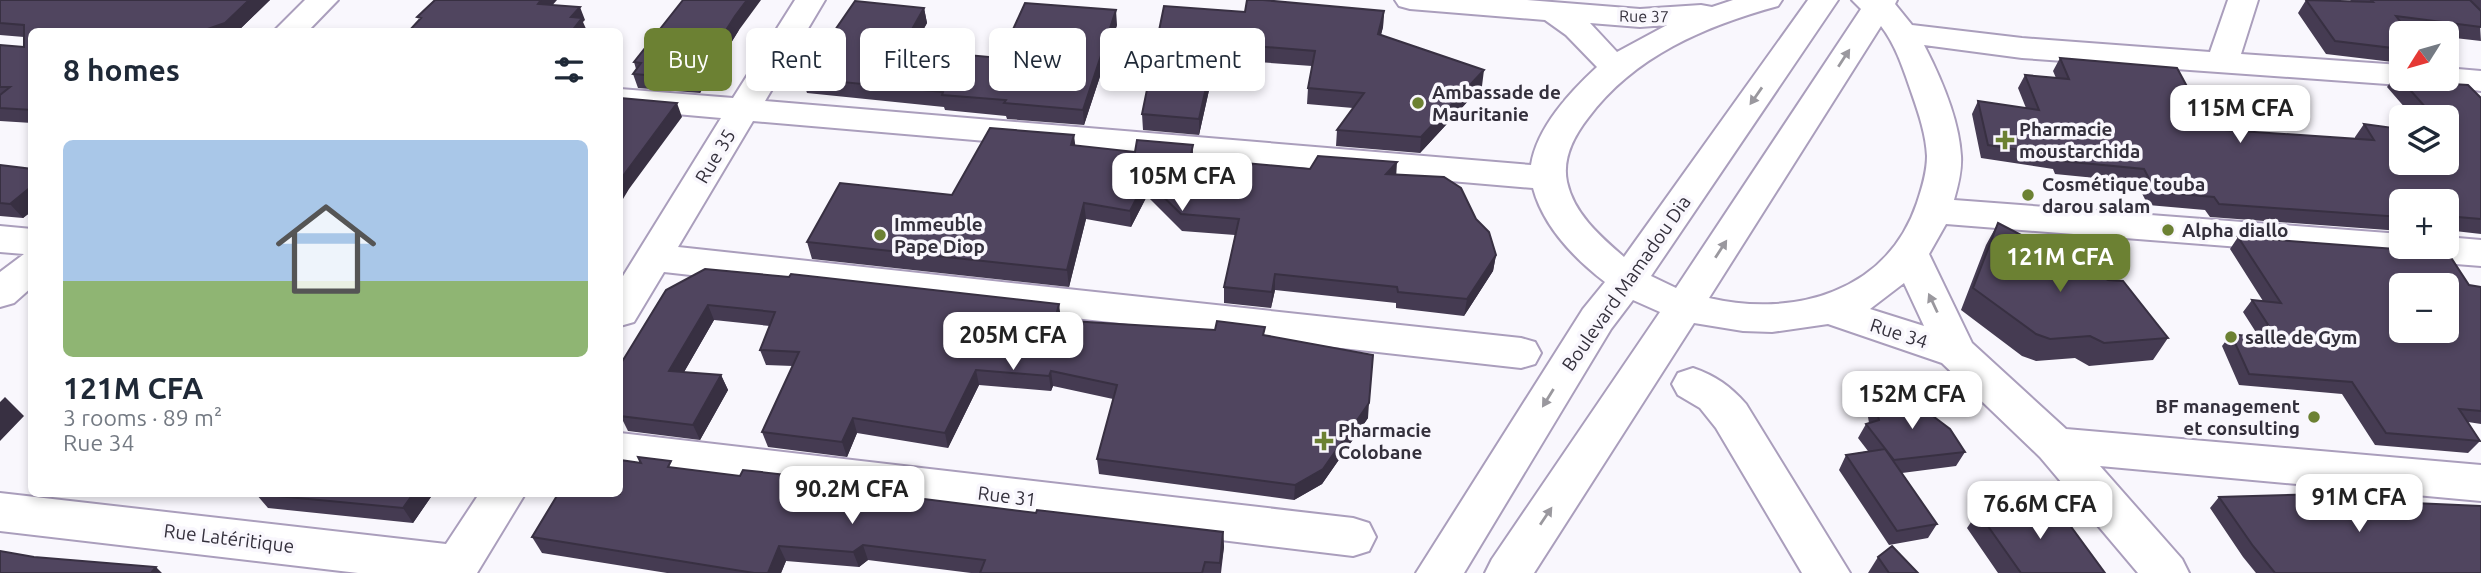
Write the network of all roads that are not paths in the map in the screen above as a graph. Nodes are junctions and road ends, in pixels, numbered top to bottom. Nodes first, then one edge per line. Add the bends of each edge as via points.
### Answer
1 (323, 0) edge
2 (810, 0) edge
3 (1410, 0) edge
4 (1823, 0) edge
5 (2244, 0) edge
6 (1876, 2) edge
7 (1751, 5) edge
8 (1552, 11) junction
9 (292, 28) edge
10 (1903, 33) junction
11 (2223, 61) junction
12 (1615, 68) junction
13 (2389, 74) edge
14 (2459, 79) edge
15 (2481, 81) edge
16 (623, 99) edge
17 (743, 110) junction
18 (1549, 178) junction
19 (1933, 211) junction
20 (0, 239) edge
21 (28, 242) edge
22 (2481, 253) edge
23 (1910, 254) junction
24 (655, 258) junction
25 (28, 268) edge
26 (1628, 280) junction
27 (0, 293) edge
28 (623, 303) edge
29 (1684, 307) junction
30 (1830, 310) junction
31 (1956, 352) junction
32 (1521, 353) dead end
33 (1693, 384) dead end
34 (2055, 445) junction
35 (623, 450) edge
36 (2481, 483) edge
37 (501, 497) edge
38 (0, 512) edge
39 (1353, 537) dead end
40 (455, 569) edge
41 (1439, 573) edge
42 (1508, 573) edge
43 (1827, 573) edge
44 (2166, 573) edge

1 - 9 street
2 - 17 street, Rue 35
3 - 8 street, Rue 37
4 -> 26 street, Boulevard Mamadou Dia
5 - 11 street
6 - 10 street
29 -> 6 street
7 - 8 street, Rue 37 via 1640,18
7 - 12 street via 1639,52
8 - 12 street via 1577,28
10 - 11 street via 2022,48
10 - 19 street via 1937,114 1944,158
11 - 13 street
12 - 18 street via 1562,127 1550,154
14 - 15 street
16 - 17 street
17 - 18 street
17 - 24 street, Rue 35
18 - 26 street via 1569,224
19 - 22 street
19 - 23 street
20 - 21 street
23 - 30 street via 1870,291
31 -> 23 street
24 - 28 street, Rue 35
24 - 32 street
25 - 27 street
26 - 29 street
26 -> 41 street, Boulevard Mamadou Dia via 1595,322
29 - 30 street via 1737,317
42 -> 29 street
30 - 31 street, Rue 34
31 - 34 street, Rue 34
33 - 43 street via 1715,397 1731,416
34 - 36 street
34 - 44 street, Rue 34
35 - 39 street, Rue 31
37 - 40 street
38 - 40 street, Rue Latéritique

